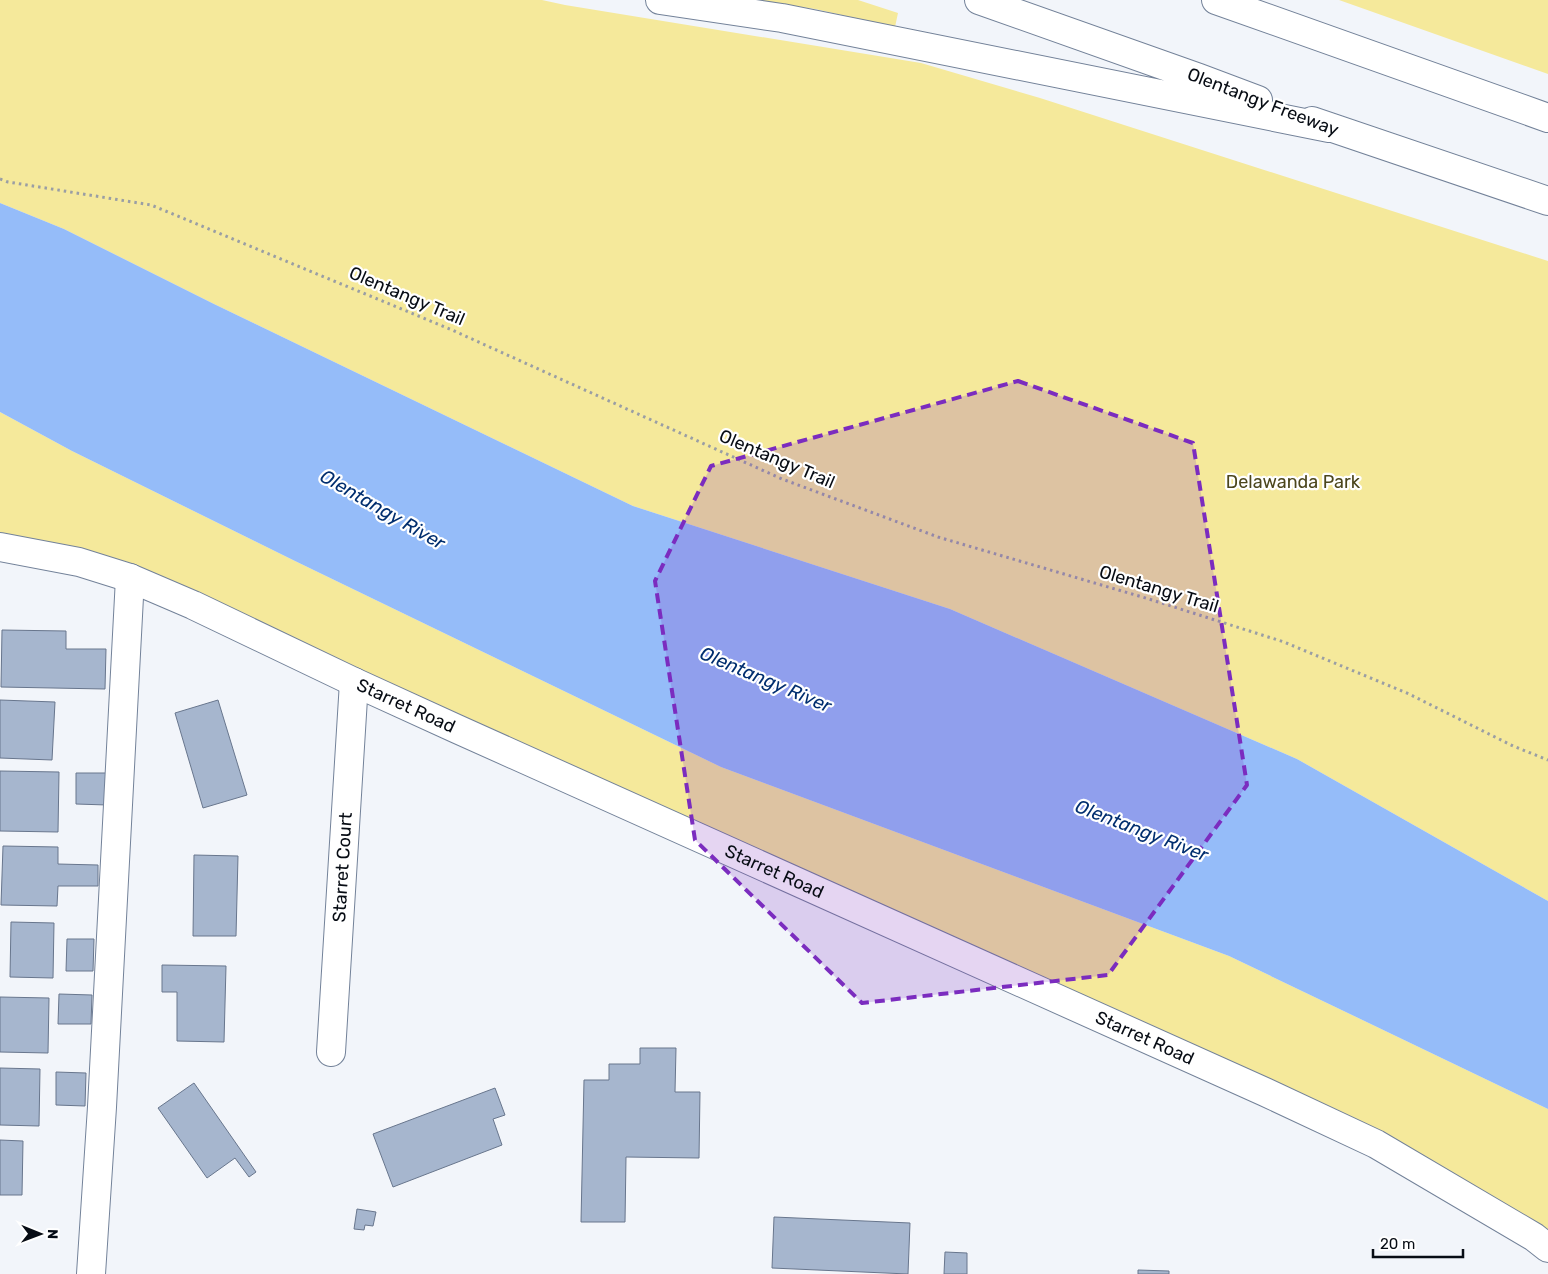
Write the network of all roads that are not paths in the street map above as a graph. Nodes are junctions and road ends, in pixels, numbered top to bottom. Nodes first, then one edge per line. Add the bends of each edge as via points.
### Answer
1 (660, 0) edge
2 (979, 0) edge
3 (1216, 0) edge
4 (1548, 118) edge
5 (1329, 128) junction
6 (1548, 201) edge
7 (0, 547) edge
8 (130, 578) junction
9 (354, 682) junction
10 (331, 1052) dead end
11 (1541, 1243) edge
12 (91, 1274) edge

1 - 5 main road via 782,18
2 - 5 main road, Olentangy Freeway
3 - 4 main road
5 - 6 main road, Olentangy Freeway
7 - 8 main road, Starret Road via 79,562
8 - 9 main road, Starret Road
8 - 12 main road
9 - 10 main road, Starret Court
9 - 11 main road, Starret Road via 1376,1144

